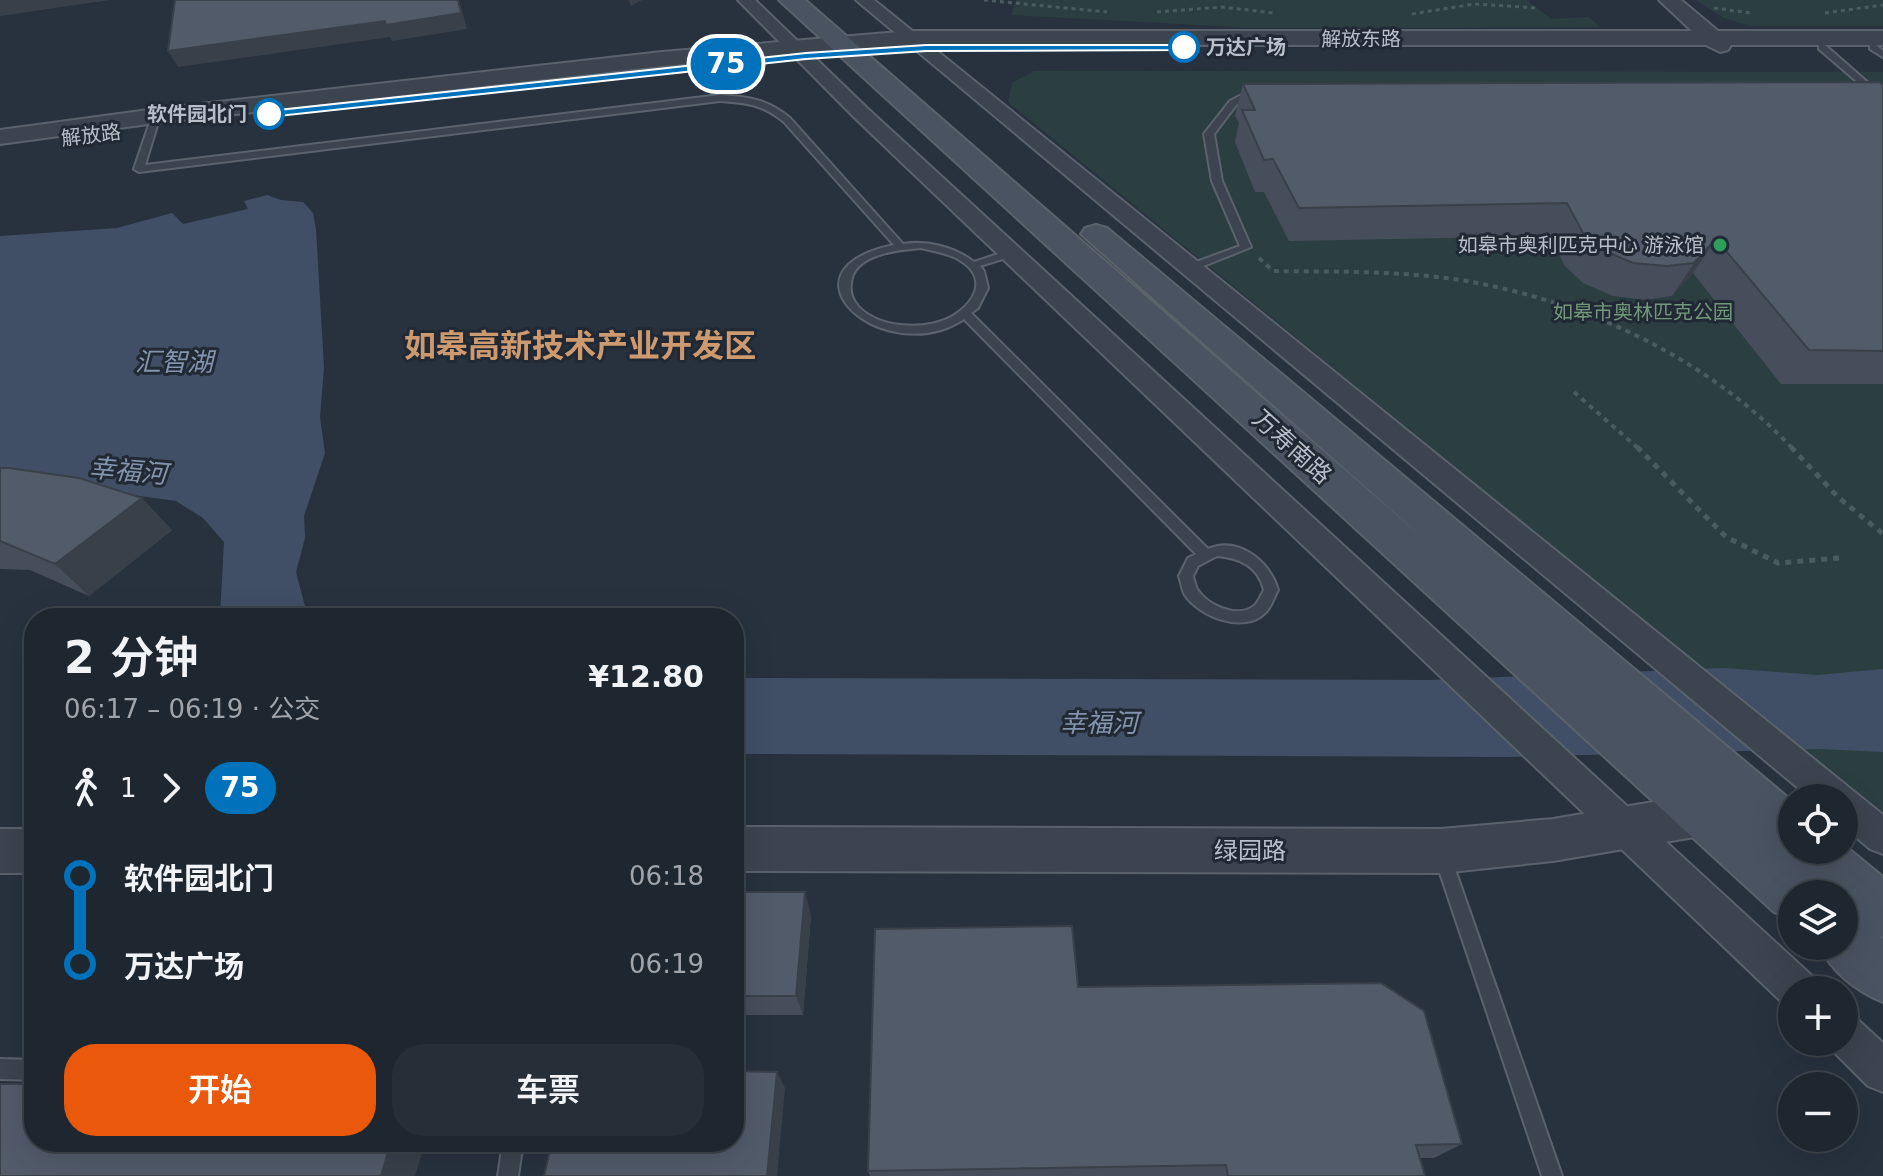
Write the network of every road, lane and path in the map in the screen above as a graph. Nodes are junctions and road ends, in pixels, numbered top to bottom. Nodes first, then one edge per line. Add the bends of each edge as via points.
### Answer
1 (746, 0) edge
2 (791, 0) edge
3 (984, 0) edge
4 (1647, 0) edge
5 (1883, 5) edge
6 (1677, 7) edge
7 (1537, 8) dead end
8 (1156, 12) dead end
9 (1273, 12) dead end
10 (1110, 13) dead end
11 (1761, 13) dead end
12 (1411, 14) dead end
13 (1821, 14) dead end
14 (866, 31) edge
15 (1706, 43) junction
16 (1822, 47) junction
17 (1881, 47) edge
18 (800, 51) junction
19 (1851, 86) edge
20 (1866, 86) junction
21 (1883, 87) edge
22 (1265, 89) edge
23 (1883, 101) edge
24 (153, 122) junction
25 (0, 137) edge
26 (0, 146) edge
27 (900, 246) junction
28 (1246, 247) junction
29 (1011, 253) junction
30 (974, 265) junction
31 (1192, 267) junction
32 (966, 315) junction
33 (1574, 392) dead end
34 (1883, 534) edge
35 (1204, 554) junction
36 (1839, 558) dead end
37 (1819, 784) edge
38 (1702, 814) junction
39 (1858, 816) edge
40 (1778, 820) edge
41 (1627, 828) junction
42 (1883, 837) edge
43 (744, 849) edge
44 (0, 851) edge
45 (24, 851) edge
46 (1441, 851) junction
47 (1828, 864) edge
48 (1778, 882) edge
49 (1883, 911) edge
50 (1858, 953) edge
51 (1883, 975) edge
52 (1783, 976) edge
53 (1858, 1047) edge
54 (0, 1069) edge
55 (24, 1070) edge
56 (1883, 1071) edge
57 (512, 1152) edge
58 (508, 1176) edge
59 (1552, 1176) edge

1 - 18 street
2 - 14 main road, 万寿南路
3 - 10 path
4 - 15 street
5 - 13 path
6 - 11 path
6 - 15 street
7 - 12 path via 1463,4
8 - 9 path via 1222,7
14 - 15 street, 解放东路
14 - 18 street, 解放路
14 - 31 street
14 - 38 main road, 万寿南路
14 - 40 main road, 万寿南路
15 - 16 street, 解放东路
15 - 17 street, 解放东路
16 - 17 street, 解放东路
16 - 20 lane
18 - 24 street, 解放路
18 - 29 street
19 - 20 lane
20 - 21 lane
20 - 23 lane
22 - 28 lane via 1233,103 1209,134 1217,181
24 - 25 street, 解放路
24 - 26 street, 解放路
24 - 27 lane via 139,169 720,98 749,100 787,120
27 - 30 lane via 942,248
27 - 32 lane via 862,260 849,272 844,286 847,301 858,313 899,329 947,325
28 - 31 lane
28 - 34 path via 1273,271 1385,273 1490,285 1562,305 1631,333 1710,377 1773,428 1838,497
29 - 30 lane
29 - 41 street
30 - 32 lane via 984,290 979,304
31 - 37 street
32 - 35 lane
33 - 36 path via 1726,537 1778,563
35 - 35 lane via 1229,551 1254,561 1269,579 1269,599 1252,614 1238,617 1209,610 1189,591 1186,580 1193,560
38 - 40 street, 绿园路
38 - 41 street, 绿园路
38 - 48 main road, 万寿南路
39 - 42 street
41 - 46 street, 绿园路
41 - 52 street
43 - 46 street, 绿园路
44 - 45 street
46 - 59 lane
47 - 49 main road
50 - 51 main road
53 - 56 street
54 - 55 lane
57 - 58 lane

